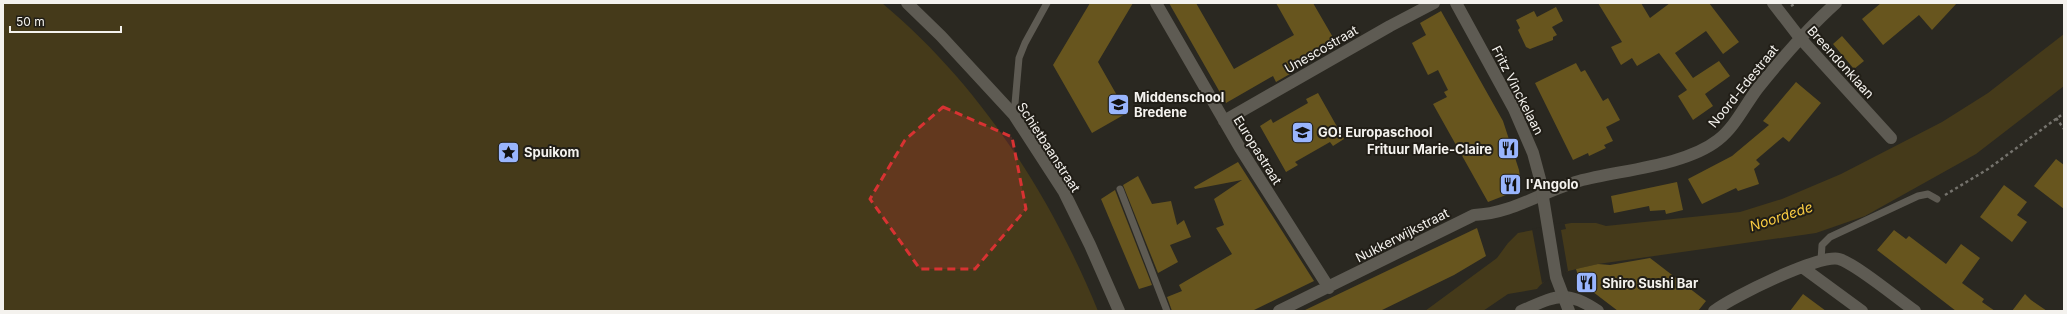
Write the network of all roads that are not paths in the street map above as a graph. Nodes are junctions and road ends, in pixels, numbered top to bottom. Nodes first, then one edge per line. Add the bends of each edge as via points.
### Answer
1 (907, 3) edge
2 (1047, 3) edge
3 (1156, 3) edge
4 (1434, 3) edge
5 (1456, 3) edge
6 (1773, 3) edge
7 (1836, 3) edge
8 (1800, 38) junction
9 (1014, 115) junction
10 (1224, 121) junction
11 (1891, 138) dead end
12 (1120, 189) dead end
13 (1542, 194) junction
14 (1937, 199) road end
15 (1821, 260) junction
16 (1802, 267) junction
17 (1329, 288) junction
18 (1562, 295) junction
19 (1721, 309) edge
20 (1119, 311) edge
21 (1167, 311) edge
22 (1279, 311) edge
23 (1521, 311) edge
24 (1569, 311) edge
25 (1598, 311) edge
26 (1862, 311) edge
27 (1915, 311) edge

1 - 9 street, Schietbaanstraat via 942,36
2 - 9 lane via 1019,58
3 - 10 street, Europastraat
4 - 10 street, Unescostraat
5 - 13 street, Fritz Vinckelaan via 1525,131 1537,167
6 - 8 street, Breendonklaan
7 - 8 street, Noord-Edestraat
8 - 11 street, Breendonklaan
8 - 13 street, Noord-Edestraat via 1772,70 1733,124 1704,150 1686,157 1579,181
9 - 20 street, Schietbaanstraat via 1064,192
10 - 17 street, Europastraat
12 - 21 lane
13 - 17 street, Nukkerwijkstraat via 1490,215 1474,215
13 - 18 street, Fritz Vinckelaan via 1556,277
14 - 15 lane via 1928,194 1918,196 1830,237 1822,245
15 - 16 street
15 - 27 street via 1845,261
16 - 19 street
16 - 26 street
17 - 22 street, Nukkerwijkstraat
18 - 23 street
18 - 24 street, Fritz Vinckelaan
18 - 25 street via 1584,301

